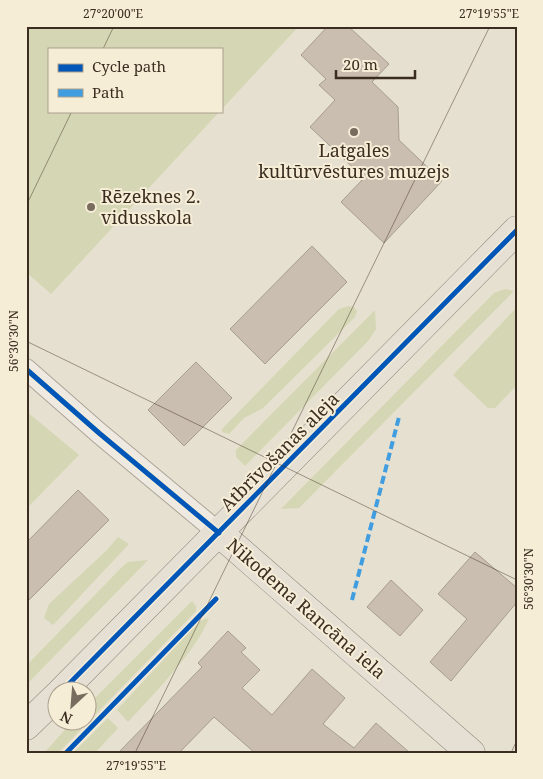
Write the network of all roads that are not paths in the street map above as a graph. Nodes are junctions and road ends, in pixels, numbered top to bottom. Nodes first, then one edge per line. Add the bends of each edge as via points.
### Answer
1 (517, 230) edge
2 (26, 369) edge
3 (219, 533) junction
4 (71, 682) edge
5 (48, 705) edge
6 (26, 726) edge
7 (471, 753) edge

1 - 3 main road, Atbrīvošanas aleja
2 - 3 street, Nikodema Rancāna iela
3 - 4 main road, Atbrīvošanas aleja
3 - 7 main road, Nikodema Rancāna iela
5 - 6 main road

